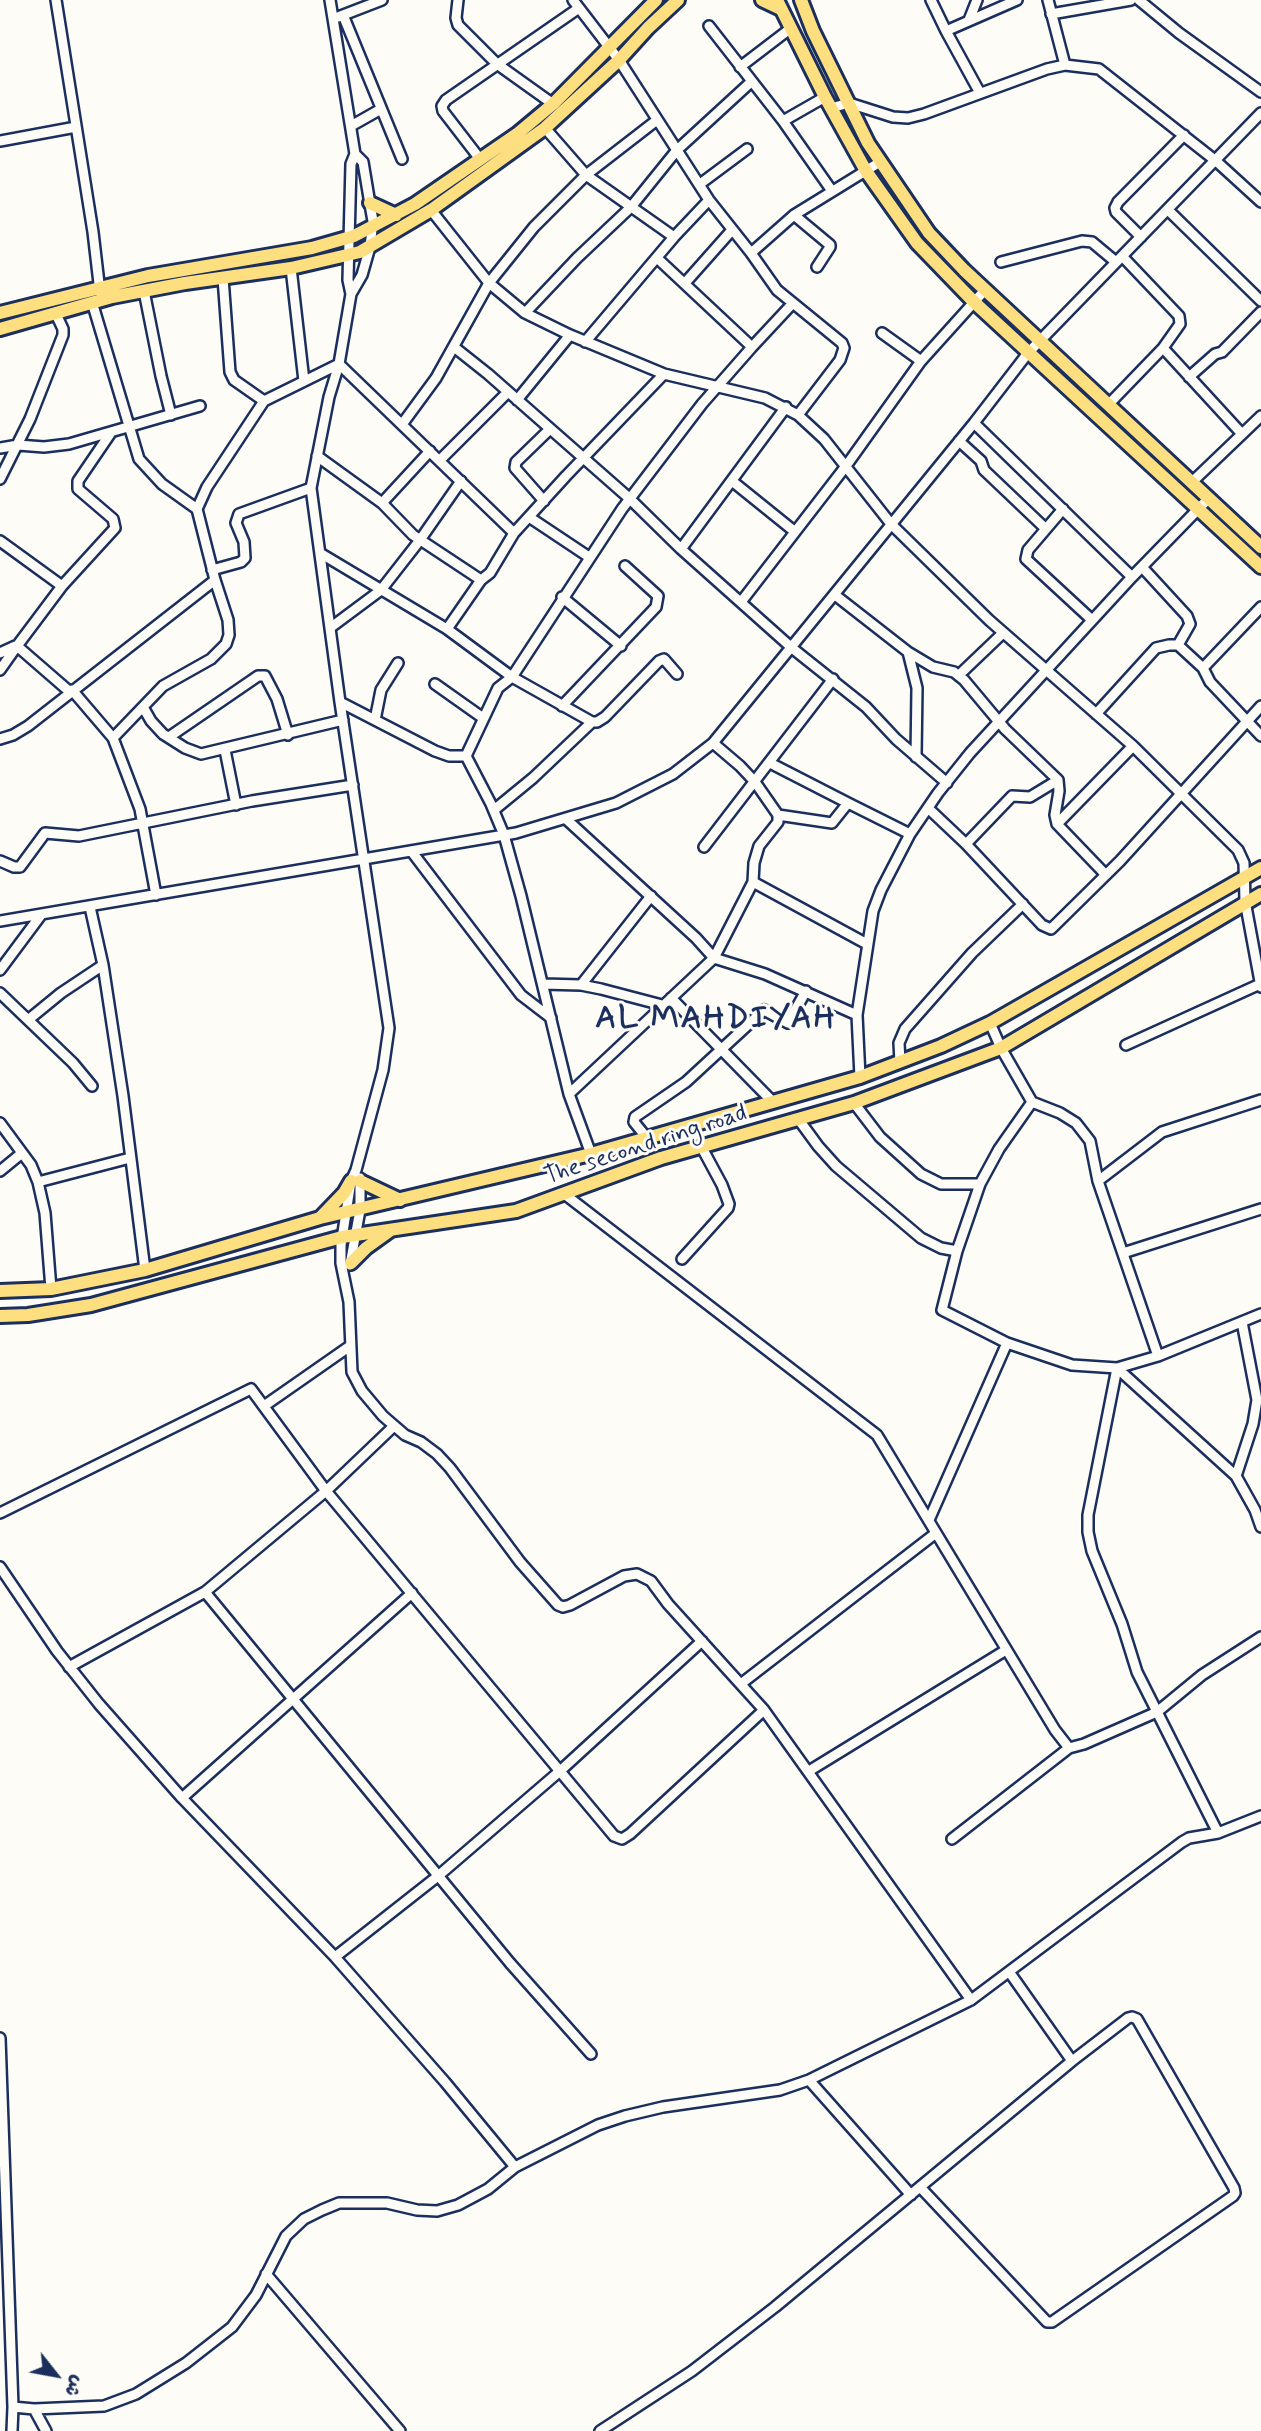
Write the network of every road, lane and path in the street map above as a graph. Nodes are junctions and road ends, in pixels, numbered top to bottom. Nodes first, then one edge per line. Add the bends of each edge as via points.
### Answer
1 (56, 0) edge
2 (330, 0) edge
3 (382, 0) edge
4 (458, 0) edge
5 (656, 0) edge
6 (678, 0) edge
7 (762, 0) edge
8 (801, 0) edge
9 (931, 0) edge
10 (977, 0) edge
11 (1017, 0) edge
12 (1048, 0) edge
13 (1131, 0) edge
14 (1139, 0) edge
15 (576, 4) edge
16 (779, 4) edge
17 (1051, 13) junction
18 (338, 17) junction
19 (969, 20) junction
20 (709, 26) dead end
21 (791, 28) junction
22 (946, 31) junction
23 (609, 47) junction
24 (619, 60) junction
25 (497, 64) junction
26 (1065, 65) junction
27 (740, 67) junction
28 (751, 82) junction
29 (1261, 92) edge
30 (980, 93) junction
31 (828, 103) junction
32 (849, 103) junction
33 (552, 104) junction
34 (382, 109) junction
35 (1261, 113) edge
36 (657, 120) junction
37 (783, 121) junction
38 (351, 126) junction
39 (76, 127) junction
40 (545, 128) junction
41 (1184, 135) junction
42 (0, 141) edge
43 (747, 149) dead end
44 (677, 150) junction
45 (355, 154) junction
46 (402, 159) dead end
47 (480, 159) junction
48 (1216, 160) junction
49 (880, 162) junction
50 (866, 171) junction
51 (586, 175) junction
52 (700, 184) junction
53 (832, 191) junction
54 (709, 200) junction
55 (1261, 202) edge
56 (370, 203) junction
57 (631, 207) junction
58 (431, 210) junction
59 (1168, 210) junction
60 (396, 215) junction
61 (794, 215) junction
62 (372, 228) junction
63 (732, 230) junction
64 (674, 237) junction
65 (1141, 237) junction
66 (350, 238) junction
67 (370, 247) junction
68 (751, 253) junction
69 (348, 256) junction
70 (657, 257) junction
71 (1119, 259) junction
72 (1001, 262) dead end
73 (817, 267) dead end
74 (291, 268) junction
75 (223, 278) junction
76 (489, 283) junction
77 (684, 283) junction
78 (985, 290) junction
79 (144, 291) junction
80 (351, 294) junction
81 (97, 296) junction
82 (1261, 301) edge
83 (974, 302) junction
84 (793, 303) junction
85 (55, 312) junction
86 (1261, 312) edge
87 (0, 313) edge
88 (525, 313) junction
89 (0, 329) edge
90 (882, 332) dead end
91 (570, 335) junction
92 (1040, 340) junction
93 (585, 342) junction
94 (454, 347) junction
95 (751, 347) junction
96 (1163, 348) junction
97 (1028, 353) junction
98 (921, 361) junction
99 (339, 364) junction
100 (664, 374) junction
101 (1189, 377) junction
102 (304, 381) junction
103 (719, 387) junction
104 (508, 392) junction
105 (517, 400) junction
106 (264, 401) junction
107 (200, 405) dead end
108 (1108, 405) junction
109 (786, 407) junction
110 (171, 415) junction
111 (798, 415) junction
112 (1261, 415) edge
113 (403, 423) junction
114 (974, 423) junction
115 (131, 427) junction
116 (550, 429) junction
117 (110, 434) junction
118 (1242, 434) junction
119 (959, 440) junction
120 (19, 445) junction
121 (0, 448) edge
122 (430, 451) junction
123 (317, 456) junction
124 (583, 459) junction
125 (440, 460) junction
126 (846, 466) junction
127 (0, 479) edge
128 (461, 481) junction
129 (732, 481) junction
130 (1191, 483) junction
131 (311, 488) junction
132 (629, 498) junction
133 (1208, 499) junction
134 (544, 501) junction
135 (382, 503) junction
136 (197, 509) junction
137 (1063, 509) junction
138 (1198, 509) junction
139 (529, 517) junction
140 (891, 524) junction
141 (1046, 529) junction
142 (794, 531) junction
143 (514, 533) junction
144 (420, 540) junction
145 (0, 541) edge
146 (1261, 547) edge
147 (681, 550) junction
148 (320, 553) junction
149 (589, 557) junction
150 (625, 566) dead end
151 (1142, 567) junction
152 (1261, 567) edge
153 (213, 575) junction
154 (1132, 577) junction
155 (481, 580) junction
156 (62, 586) junction
157 (381, 590) junction
158 (835, 595) junction
159 (562, 597) junction
160 (741, 602) junction
161 (1261, 607) edge
162 (1092, 620) junction
163 (330, 628) junction
164 (447, 629) junction
165 (1003, 633) junction
166 (1178, 645) junction
167 (17, 646) junction
168 (621, 646) junction
169 (792, 648) junction
170 (908, 652) junction
171 (0, 653) edge
172 (398, 663) dead end
173 (1203, 668) junction
174 (1046, 669) junction
175 (0, 670) edge
176 (677, 674) dead end
177 (959, 675) junction
178 (512, 677) junction
179 (833, 679) junction
180 (435, 684) dead end
181 (71, 691) junction
182 (340, 702) junction
183 (562, 706) junction
184 (1261, 706) edge
185 (142, 707) junction
186 (1096, 713) junction
187 (483, 718) junction
188 (343, 720) junction
189 (375, 720) junction
190 (999, 720) junction
191 (1247, 721) junction
192 (592, 722) junction
193 (288, 735) junction
194 (1261, 736) edge
195 (169, 737) junction
196 (113, 738) junction
197 (0, 739) edge
198 (713, 743) junction
199 (1133, 746) junction
200 (225, 750) junction
201 (466, 756) junction
202 (916, 757) junction
203 (771, 763) junction
204 (1058, 780) junction
205 (755, 782) junction
206 (947, 783) junction
207 (353, 785) junction
208 (1180, 795) junction
209 (848, 803) junction
210 (236, 804) junction
211 (929, 808) junction
212 (494, 810) junction
213 (778, 816) junction
214 (566, 819) junction
215 (143, 822) junction
216 (1057, 824) junction
217 (910, 834) junction
218 (504, 835) junction
219 (966, 844) junction
220 (704, 847) dead end
221 (412, 852) junction
222 (365, 860) junction
223 (0, 862) edge
224 (1261, 867) edge
225 (1106, 874) junction
226 (1244, 876) junction
227 (753, 882) junction
228 (1261, 894) edge
229 (156, 895) junction
230 (651, 896) junction
231 (1245, 901) junction
232 (1023, 904) junction
233 (90, 907) junction
234 (41, 915) junction
235 (0, 921) edge
236 (867, 944) junction
237 (714, 958) junction
238 (103, 965) junction
239 (0, 970) edge
240 (543, 984) junction
241 (581, 985) junction
242 (1261, 986) edge
243 (806, 991) junction
244 (0, 993) edge
245 (671, 998) junction
246 (662, 1005) junction
247 (858, 1015) junction
248 (551, 1018) junction
249 (28, 1020) junction
250 (990, 1023) junction
251 (1126, 1045) dead end
252 (1001, 1048) junction
253 (721, 1051) junction
254 (900, 1062) junction
255 (860, 1077) junction
256 (92, 1086) dead end
257 (569, 1094) junction
258 (1261, 1100) edge
259 (772, 1101) junction
260 (1032, 1102) junction
261 (854, 1103) junction
262 (799, 1120) junction
263 (0, 1123) edge
264 (647, 1138) junction
265 (701, 1146) junction
266 (22, 1153) junction
267 (591, 1154) junction
268 (130, 1158) junction
269 (0, 1171) edge
270 (356, 1178) junction
271 (1098, 1181) junction
272 (38, 1182) junction
273 (980, 1184) junction
274 (564, 1193) junction
275 (400, 1200) junction
276 (1261, 1209) edge
277 (360, 1210) junction
278 (346, 1213) junction
279 (320, 1218) junction
280 (395, 1227) junction
281 (349, 1236) junction
282 (957, 1251) junction
283 (1123, 1253) junction
284 (682, 1259) dead end
285 (351, 1263) junction
286 (145, 1270) junction
287 (345, 1279) junction
288 (51, 1289) junction
289 (0, 1291) edge
290 (1261, 1314) edge
291 (0, 1316) edge
292 (1241, 1322) junction
293 (1007, 1343) junction
294 (350, 1346) junction
295 (1158, 1356) junction
296 (1117, 1368) junction
297 (264, 1406) junction
298 (394, 1426) junction
299 (1236, 1476) junction
300 (326, 1490) junction
301 (0, 1513) edge
302 (929, 1520) junction
303 (1261, 1527) edge
304 (936, 1533) junction
305 (0, 1567) edge
306 (205, 1592) junction
307 (412, 1593) junction
308 (1261, 1637) edge
309 (702, 1641) junction
310 (1006, 1650) junction
311 (69, 1667) junction
312 (742, 1683) junction
313 (294, 1700) junction
314 (764, 1710) junction
315 (1157, 1712) junction
316 (1069, 1748) junction
317 (560, 1771) junction
318 (809, 1771) junction
319 (182, 1798) junction
320 (1261, 1816) edge
321 (1218, 1833) junction
322 (952, 1839) dead end
323 (438, 1876) junction
324 (335, 1957) junction
325 (1010, 1973) junction
326 (971, 2000) junction
327 (0, 2038) edge
328 (591, 2054) dead end
329 (1072, 2061) junction
330 (809, 2080) junction
331 (515, 2167) junction
332 (920, 2187) junction
333 (911, 2195) junction
334 (266, 2274) junction
335 (13, 2407) junction
336 (34, 2409) junction
337 (12, 2431) edge
338 (46, 2431) edge
339 (400, 2431) edge
340 (600, 2431) edge

1 - 39 street
2 - 18 street
3 - 18 street
4 - 25 street via 458,25
5 - 23 main road
6 - 24 main road
7 - 16 main road
8 - 32 main road
9 - 22 street
10 - 19 street
11 - 19 street
12 - 17 street
13 - 17 street
14 - 29 street
15 - 23 street
15 - 25 street
16 - 21 main road
17 - 26 street
18 - 34 street
18 - 38 street
19 - 22 street
20 - 27 street
21 - 27 street
21 - 31 main road
22 - 30 street
23 - 24 street
23 - 33 main road
24 - 36 street
24 - 40 main road
25 - 33 street
25 - 47 street via 442,106
26 - 30 street
26 - 41 street via 1107,73
27 - 28 street
28 - 37 street
28 - 44 street
30 - 32 street via 908,118
31 - 32 street
31 - 37 street
31 - 50 main road
32 - 49 main road
33 - 47 main road
34 - 38 street
34 - 46 street
35 - 48 street
36 - 44 street
36 - 51 street
37 - 53 street
38 - 45 street
39 - 42 street
39 - 81 street
40 - 51 street
40 - 58 main road
41 - 48 street
41 - 65 street via 1115,208
43 - 52 street
44 - 52 street
44 - 57 street
45 - 56 street via 363,162
45 - 66 street
47 - 60 main road
48 - 55 street
48 - 59 street
49 - 50 street
49 - 78 main road via 929,233
50 - 53 street
50 - 83 main road via 917,243
51 - 57 street
51 - 76 street via 534,227
52 - 54 street
53 - 61 street
54 - 63 street
54 - 64 street
56 - 60 main road
56 - 62 street
57 - 64 street
57 - 88 street
58 - 67 main road
58 - 76 street
59 - 65 street
59 - 82 street
60 - 62 main road
61 - 68 street
61 - 73 street via 830,245
62 - 66 main road
62 - 67 street
63 - 68 street
63 - 77 street
64 - 70 street
65 - 71 street
66 - 69 street
66 - 81 main road via 160,274
67 - 69 main road
67 - 80 street
68 - 84 street via 777,290
69 - 74 main road
69 - 80 street
70 - 77 street
70 - 93 street
71 - 72 street via 1082,241
71 - 92 street
71 - 96 street via 1179,316 1180,324
74 - 75 main road
74 - 102 street
75 - 79 main road
75 - 106 street via 230,372
76 - 88 street
76 - 94 street
77 - 95 street
78 - 83 street
78 - 92 main road
79 - 81 main road
79 - 110 street
80 - 99 street
81 - 85 main road
81 - 87 main road
81 - 115 street
83 - 97 main road
83 - 98 street
84 - 95 street
84 - 111 street via 838,338 844,348
85 - 89 main road
85 - 120 street via 63,334
86 - 101 street via 1222,352
88 - 91 street
90 - 98 street
91 - 93 street
91 - 105 street
92 - 97 street
92 - 108 main road
93 - 100 street
94 - 104 street
94 - 113 street
95 - 103 street
96 - 101 street
96 - 108 street
97 - 114 street
97 - 138 main road
98 - 126 street
99 - 102 street
99 - 113 street
99 - 123 street
100 - 103 street
100 - 124 street
101 - 118 street
102 - 106 street
103 - 109 street
103 - 132 street
104 - 105 street
104 - 125 street
105 - 116 street
106 - 136 street
107 - 110 street
108 - 130 main road
109 - 111 street
109 - 129 street
110 - 115 street
111 - 126 street
112 - 118 street
113 - 122 street
114 - 119 street
114 - 137 street
115 - 117 street
115 - 136 street via 145,468
116 - 124 street
116 - 134 street via 515,468
117 - 120 street via 62,445
117 - 156 street via 78,481 78,489 113,519 115,528
118 - 130 street
119 - 140 street
119 - 141 street
120 - 121 street
120 - 127 street
122 - 125 street
122 - 135 street
123 - 131 street
123 - 135 street
124 - 132 street
124 - 134 street
125 - 128 street
126 - 140 street
126 - 142 street
128 - 143 street
128 - 144 street
129 - 142 street
129 - 147 street
130 - 133 main road
131 - 148 street
131 - 153 street via 239,514 236,523 245,558
132 - 147 street
132 - 149 street
133 - 138 street
133 - 146 main road
134 - 139 street
135 - 144 street
136 - 153 street
137 - 141 street
137 - 154 street
138 - 151 street
138 - 152 main road
139 - 143 street
139 - 149 street
140 - 158 street
140 - 165 street
141 - 162 street via 1026,559
142 - 160 street
143 - 155 street
144 - 155 street
144 - 157 street
145 - 156 street
147 - 160 street
148 - 157 street
148 - 163 street
149 - 159 street
150 - 168 street via 658,600
151 - 154 street
151 - 166 street via 1188,617 1190,624
153 - 181 street
153 - 185 street via 228,620 226,644 211,659 163,686
154 - 162 street
155 - 164 street
156 - 167 street
157 - 163 street
157 - 164 street
158 - 169 street
158 - 170 street
159 - 168 street
159 - 178 street
160 - 169 street
161 - 173 street
162 - 174 street
163 - 182 street
164 - 178 street
165 - 174 street
165 - 177 street
166 - 173 street
166 - 186 street via 1156,649
167 - 171 street
167 - 175 street
167 - 181 street
168 - 183 street
169 - 179 street
169 - 198 street
170 - 177 street
170 - 202 street via 917,688
172 - 189 street via 381,690
173 - 191 street via 1210,682
174 - 186 street
174 - 190 street
176 - 192 street via 664,659 659,661 605,717
177 - 190 street
178 - 183 street
178 - 187 street via 499,688
179 - 202 street
179 - 203 street
180 - 187 street
181 - 196 street
181 - 197 street via 28,726
182 - 188 street
182 - 189 street
183 - 192 street
184 - 191 street
185 - 195 street
185 - 196 street
186 - 199 street
187 - 201 street
188 - 193 street
188 - 207 street
189 - 201 street via 435,751
190 - 204 street
190 - 206 street
191 - 194 street
191 - 208 street
192 - 212 street
193 - 195 street via 277,699 265,676 258,676
193 - 200 street
195 - 200 street via 201,754
196 - 215 street
198 - 205 street
198 - 214 street via 646,789
199 - 208 street
199 - 216 street
200 - 210 street
201 - 212 street
202 - 206 street
203 - 205 street
203 - 209 street
204 - 216 street
204 - 219 street via 1031,797 1012,796
205 - 213 street
205 - 220 street
206 - 211 street
207 - 210 street
207 - 222 street
208 - 225 street
208 - 226 street via 1238,850
209 - 213 street via 832,822
209 - 217 street
210 - 215 street
211 - 217 street
211 - 219 street
212 - 218 street
213 - 227 street via 759,846
214 - 218 street
214 - 230 street
215 - 223 street via 74,837 45,833 20,867
215 - 229 street
216 - 225 street
217 - 236 street via 877,900
218 - 221 street
218 - 240 street
219 - 232 street
221 - 222 street
221 - 248 street via 521,995
222 - 229 street
222 - 270 street via 389,1028
224 - 226 main road, The second ring road
225 - 232 street via 1051,929
226 - 231 street
226 - 250 main road, The second ring road
227 - 236 street
227 - 237 street
228 - 231 main road, The second ring road
229 - 233 street
230 - 237 street
230 - 241 street
231 - 242 street
231 - 252 main road, The second ring road
232 - 254 street via 972,953 911,1023 899,1043
233 - 234 street
233 - 238 street
234 - 235 street
234 - 239 street
236 - 247 street
237 - 243 street
237 - 245 street
238 - 249 street
238 - 268 street
240 - 241 street
240 - 248 street
241 - 246 street
242 - 251 street
243 - 247 street
243 - 253 street via 788,1023 764,1010
244 - 249 street
245 - 246 street
245 - 253 street
246 - 257 street
247 - 255 street
248 - 257 street
249 - 256 street
250 - 252 street
250 - 254 main road, The second ring road
252 - 260 street
252 - 261 main road, The second ring road
253 - 259 street
253 - 264 street via 686,1082 635,1116 634,1122
254 - 255 main road, The second ring road
255 - 259 main road, The second ring road
257 - 267 street
258 - 271 street via 1162,1132
259 - 264 main road, The second ring road
260 - 271 street via 1081,1128 1090,1141
260 - 273 street
261 - 262 main road, The second ring road
261 - 273 street via 880,1137 921,1174 942,1184
262 - 265 main road, The second ring road
262 - 282 street via 836,1166 911,1229 931,1244
263 - 266 street
264 - 267 main road, The second ring road
265 - 274 main road, The second ring road
265 - 284 street via 728,1198 728,1208
266 - 269 street
266 - 272 street
267 - 275 main road, The second ring road
268 - 272 street
268 - 286 street
270 - 275 main road
270 - 277 street
270 - 278 street
270 - 279 main road
271 - 283 street
272 - 288 street
273 - 282 street
274 - 280 main road, The second ring road via 516,1211
274 - 302 street via 877,1435
275 - 277 main road, The second ring road
276 - 283 street
277 - 278 main road, The second ring road
277 - 281 street
278 - 279 main road, The second ring road
278 - 281 street
279 - 286 main road, The second ring road
280 - 281 main road, The second ring road
280 - 285 main road
281 - 285 street
281 - 287 street via 341,1263
281 - 291 main road, The second ring road via 91,1305
282 - 293 street via 942,1310
283 - 295 street
285 - 287 street
286 - 288 main road, The second ring road
287 - 294 street
288 - 289 main road, The second ring road
290 - 292 street
292 - 295 street
292 - 299 street via 1257,1400
293 - 296 street via 1072,1366
293 - 302 street
294 - 297 street
294 - 298 street via 357,1384
295 - 296 street
296 - 299 street
296 - 315 street via 1088,1532 1137,1672
297 - 300 street
297 - 301 street via 255,1392 247,1389
298 - 300 street
298 - 309 street via 450,1468 558,1605 570,1605 609,1583 637,1574 651,1581
299 - 303 street
300 - 306 street
300 - 307 street
302 - 304 street
304 - 310 street
304 - 312 street
305 - 311 street
306 - 311 street
306 - 313 street
307 - 313 street
307 - 317 street
308 - 315 street via 1202,1675
309 - 312 street
309 - 317 street
310 - 316 street
310 - 318 street
311 - 319 street
312 - 314 street
313 - 319 street
313 - 323 street
314 - 317 street via 622,1839 614,1836
314 - 318 street
315 - 316 street
315 - 321 street
316 - 322 street
317 - 323 street
318 - 326 street
319 - 324 street
320 - 321 street
321 - 325 street via 1182,1842
323 - 324 street
323 - 328 street
324 - 331 street
325 - 326 street
325 - 329 street
326 - 330 street
327 - 335 street
329 - 332 street
329 - 332 street via 1128,2018 1137,2019 1236,2193 1047,2322
330 - 331 street via 780,2090 625,2116 575,2135
330 - 333 street
331 - 334 street via 488,2189 437,2211 368,2202 339,2203 322,2210 286,2236
332 - 333 street
333 - 340 street via 702,2363
334 - 336 street via 249,2305 225,2333 136,2394 104,2406
334 - 339 street
335 - 336 street
335 - 337 street
336 - 338 street

